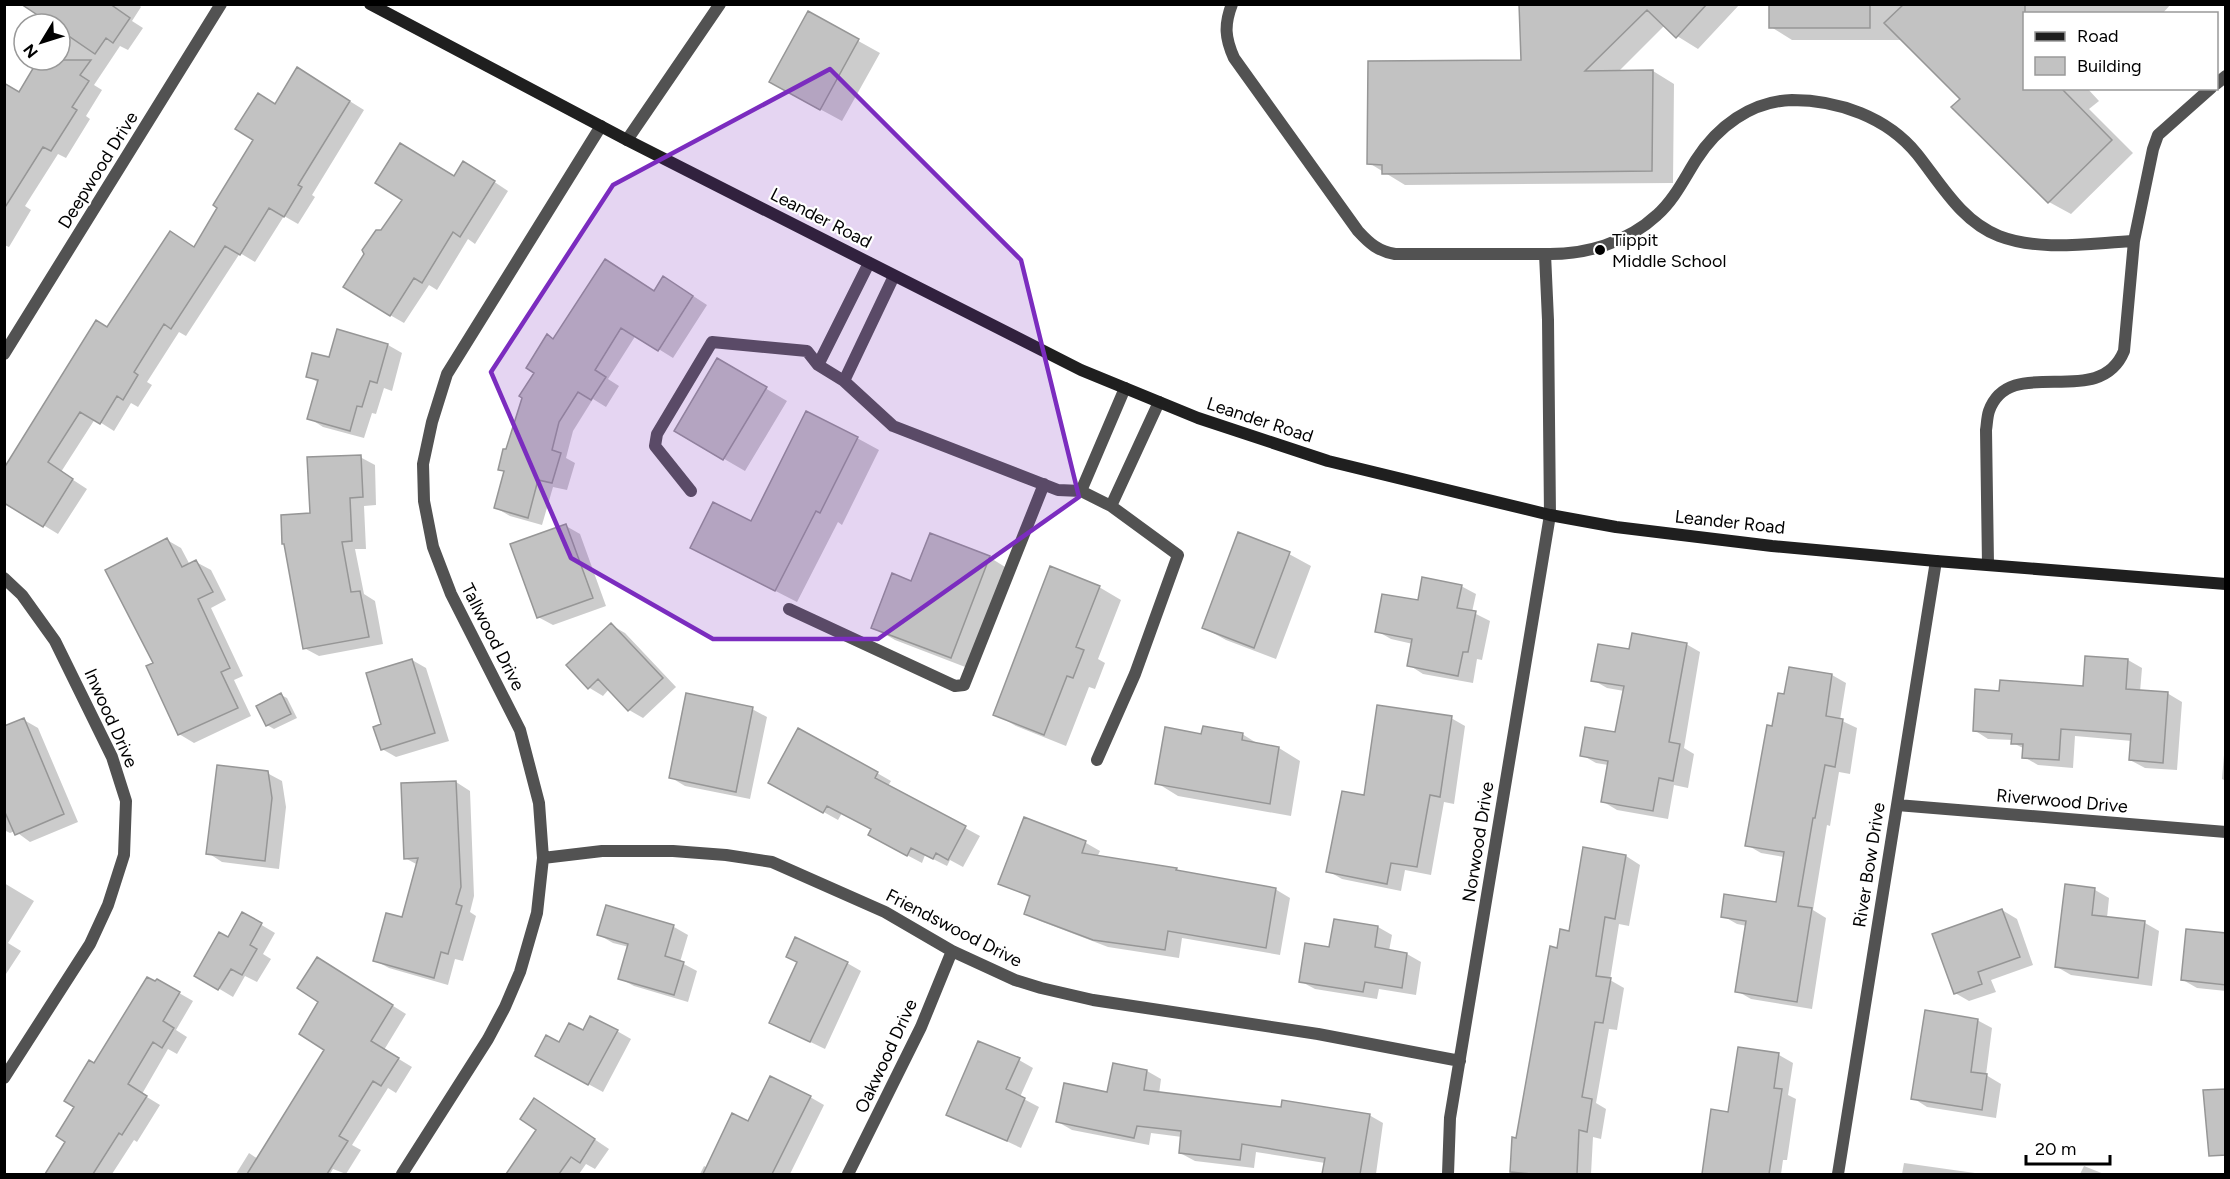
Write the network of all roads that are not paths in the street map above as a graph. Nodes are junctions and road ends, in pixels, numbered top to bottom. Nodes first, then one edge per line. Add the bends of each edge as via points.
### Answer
1 (221, 4) edge
2 (370, 4) edge
3 (720, 4) edge
4 (1232, 4) edge
5 (2209, 90) edge
6 (601, 126) junction
7 (627, 140) junction
8 (2134, 242) junction
9 (1545, 255) junction
10 (869, 263) junction
11 (894, 276) junction
12 (4, 354) edge
13 (818, 364) junction
14 (844, 381) junction
15 (1125, 388) junction
16 (1159, 402) junction
17 (1044, 484) junction
18 (691, 491) dead end
19 (1081, 491) junction
20 (1111, 506) junction
21 (1550, 515) junction
22 (1936, 561) junction
23 (1988, 564) junction
24 (4, 578) edge
25 (2226, 584) edge
26 (789, 609) dead end
27 (1097, 760) dead end
28 (1897, 806) junction
29 (2226, 832) edge
30 (543, 858) junction
31 (951, 951) junction
32 (1460, 1061) junction
33 (4, 1078) edge
34 (402, 1174) edge
35 (848, 1174) edge
36 (1448, 1174) edge
37 (1838, 1174) edge

1 - 12 street, Deepwood Drive
2 - 6 main road, Leander Road
3 - 7 street
4 - 9 street via 1225,31 1234,58 1370,244 1381,252 1395,254
5 - 8 street via 2158,135
6 - 7 main road, Leander Road
6 - 30 street, Tallwood Drive via 447,374 423,464 424,501 433,547 451,594 520,730 539,803
7 - 10 main road, Leander Road
8 - 9 street via 2052,245 1997,235 1964,214 1916,153 1888,127 1832,104 1790,100 1751,109 1721,130 1707,144 1670,201 1645,225 1603,246 1568,255
8 - 23 street via 2120,361 2098,378 2014,386 1995,400 1989,411
9 - 21 street, Norwood Drive
10 - 11 main road, Leander Road
10 - 13 street
11 - 14 street
11 - 15 main road, Leander Road
13 - 14 street
13 - 18 street via 807,351 712,342 657,434 655,446
14 - 17 street via 893,426
15 - 16 main road, Leander Road
15 - 19 street
16 - 20 street
16 - 21 main road, Leander Road via 1328,461
17 - 19 street via 1058,490
17 - 26 street via 964,685 956,686
19 - 20 street
20 - 27 street via 1178,555 1135,674
21 - 22 main road, Leander Road via 1698,537
21 - 32 street, Norwood Drive
22 - 23 main road, Leander Road
22 - 28 street, River Bow Drive
23 - 25 main road, Leander Road
24 - 33 street, Inwood Drive via 22,595 56,641 112,757 126,801 124,855 108,905 90,944
28 - 29 street, Riverwood Drive
28 - 37 street, River Bow Drive
30 - 31 street, Friendswood Drive via 602,851 673,851 772,862 885,912
30 - 34 street, Tallwood Drive via 537,913 506,1007
31 - 32 street, Friendswood Drive via 1015,980 1093,1000 1318,1034
31 - 35 street, Oakwood Drive via 921,1027
32 - 36 street, Norwood Drive via 1450,1118

